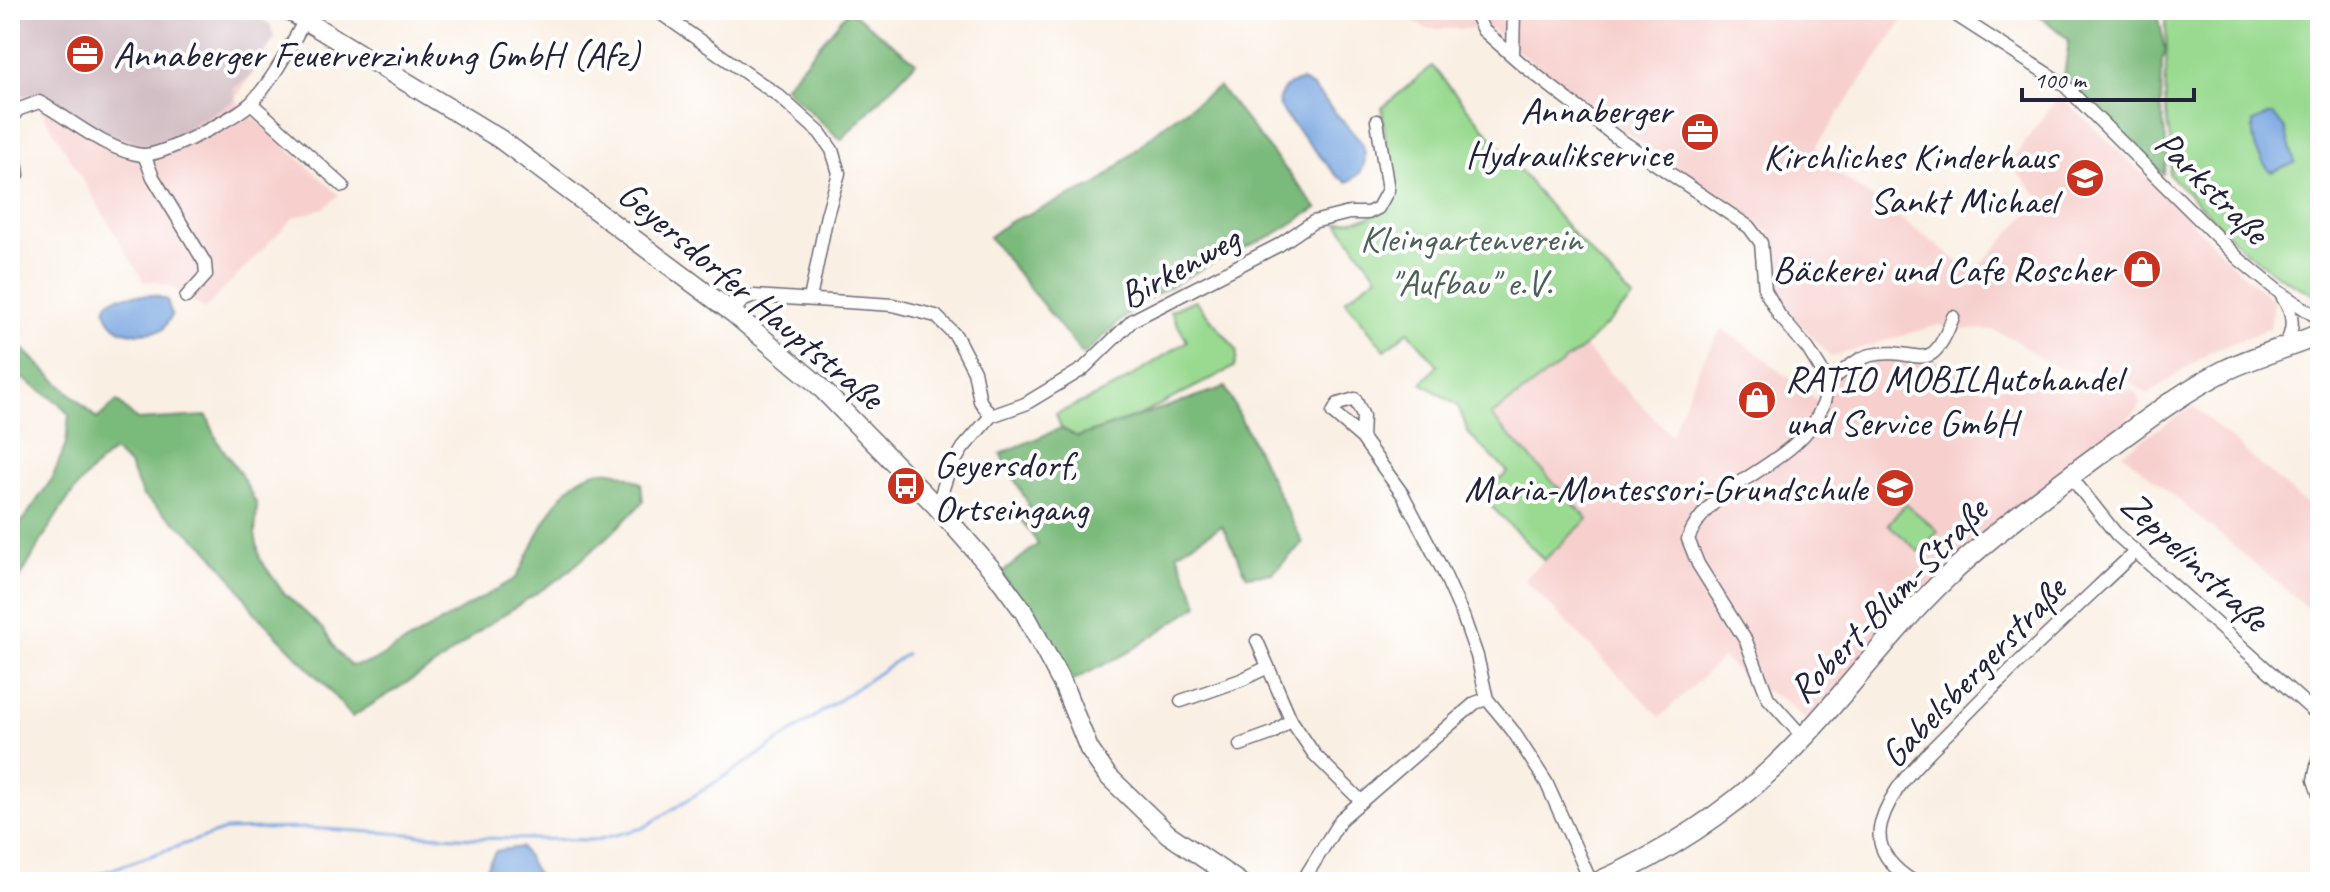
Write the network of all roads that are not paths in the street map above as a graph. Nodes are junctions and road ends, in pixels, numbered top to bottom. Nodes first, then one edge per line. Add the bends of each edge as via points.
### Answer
1 (288, 10) edge
2 (656, 10) edge
3 (1478, 10) edge
4 (1514, 10) edge
5 (1948, 10) edge
6 (305, 20) junction
7 (1513, 55) junction
8 (251, 103) junction
9 (1377, 121) dead end
10 (144, 155) junction
11 (18, 175) dead end
12 (343, 186) dead end
13 (2279, 292) junction
14 (186, 297) dead end
15 (810, 299) junction
16 (733, 313) junction
17 (1953, 317) dead end
18 (2320, 319) edge
19 (2320, 334) edge
20 (2283, 348) junction
21 (1828, 381) junction
22 (991, 416) junction
23 (1362, 438) dead end
24 (2070, 476) junction
25 (937, 507) junction
26 (2135, 552) junction
27 (1257, 641) dead end
28 (1268, 667) junction
29 (1487, 699) junction
30 (1181, 701) dead end
31 (2320, 717) edge
32 (1291, 720) junction
33 (1803, 737) junction
34 (1240, 745) dead end
35 (2320, 753) edge
36 (2320, 798) edge
37 (1361, 801) junction
38 (1239, 882) edge
39 (1302, 882) edge
40 (1591, 882) edge
41 (1599, 882) edge
42 (1914, 882) edge

1 - 6 main road, Geyersdorfer Hauptstraße
2 - 15 street via 779,96 832,150 839,173
3 - 7 street via 1483,30
4 - 7 street
5 - 13 street, Parkstraße via 2063,84
6 - 8 street
6 - 16 main road, Geyersdorfer Hauptstraße via 500,139
7 - 21 street via 1616,137 1749,227 1761,243 1765,290
8 - 10 street via 165,151
8 - 12 street
9 - 22 street, Birkenweg via 1388,190 1378,208 1313,222 1133,320 1083,369 1025,404
10 - 11 street via 122,150 39,102 17,110 10,123
10 - 14 street via 205,263 206,275
13 - 18 street, Parkstraße
13 - 20 street via 2293,323
15 - 16 street via 754,296
15 - 22 street via 893,305 936,316 956,336 974,371 980,401
16 - 25 main road, Geyersdorfer Hauptstraße via 816,383
17 - 21 street via 1943,343 1931,356 1867,355
19 - 20 main road, Robert-Blum-Straße
20 - 24 main road, Robert-Blum-Straße via 2208,379
21 - 33 street via 1823,406 1805,433 1704,509 1688,539 1746,641 1768,698
22 - 25 street, Birkenweg via 948,473
23 - 29 street via 1403,495 1443,571 1477,656
24 - 26 street, Zeppelinstraße
24 - 33 main road, Robert-Blum-Straße via 1943,581
25 - 38 main road, Geyersdorfer Hauptstraße via 1024,612 1089,749 1107,775 1168,834
26 - 31 street, Zeppelinstraße
26 - 42 street, Gabelsbergerstraße via 2008,671 1893,796 1881,825 1881,845 1886,858
27 - 28 street
28 - 30 street
28 - 32 street
29 - 37 street via 1475,703
29 - 40 street via 1546,782
32 - 34 street
32 - 37 street via 1314,754
33 - 41 main road, Robert-Blum-Straße via 1705,825
35 - 36 street via 2314,780
37 - 39 street via 1341,819

